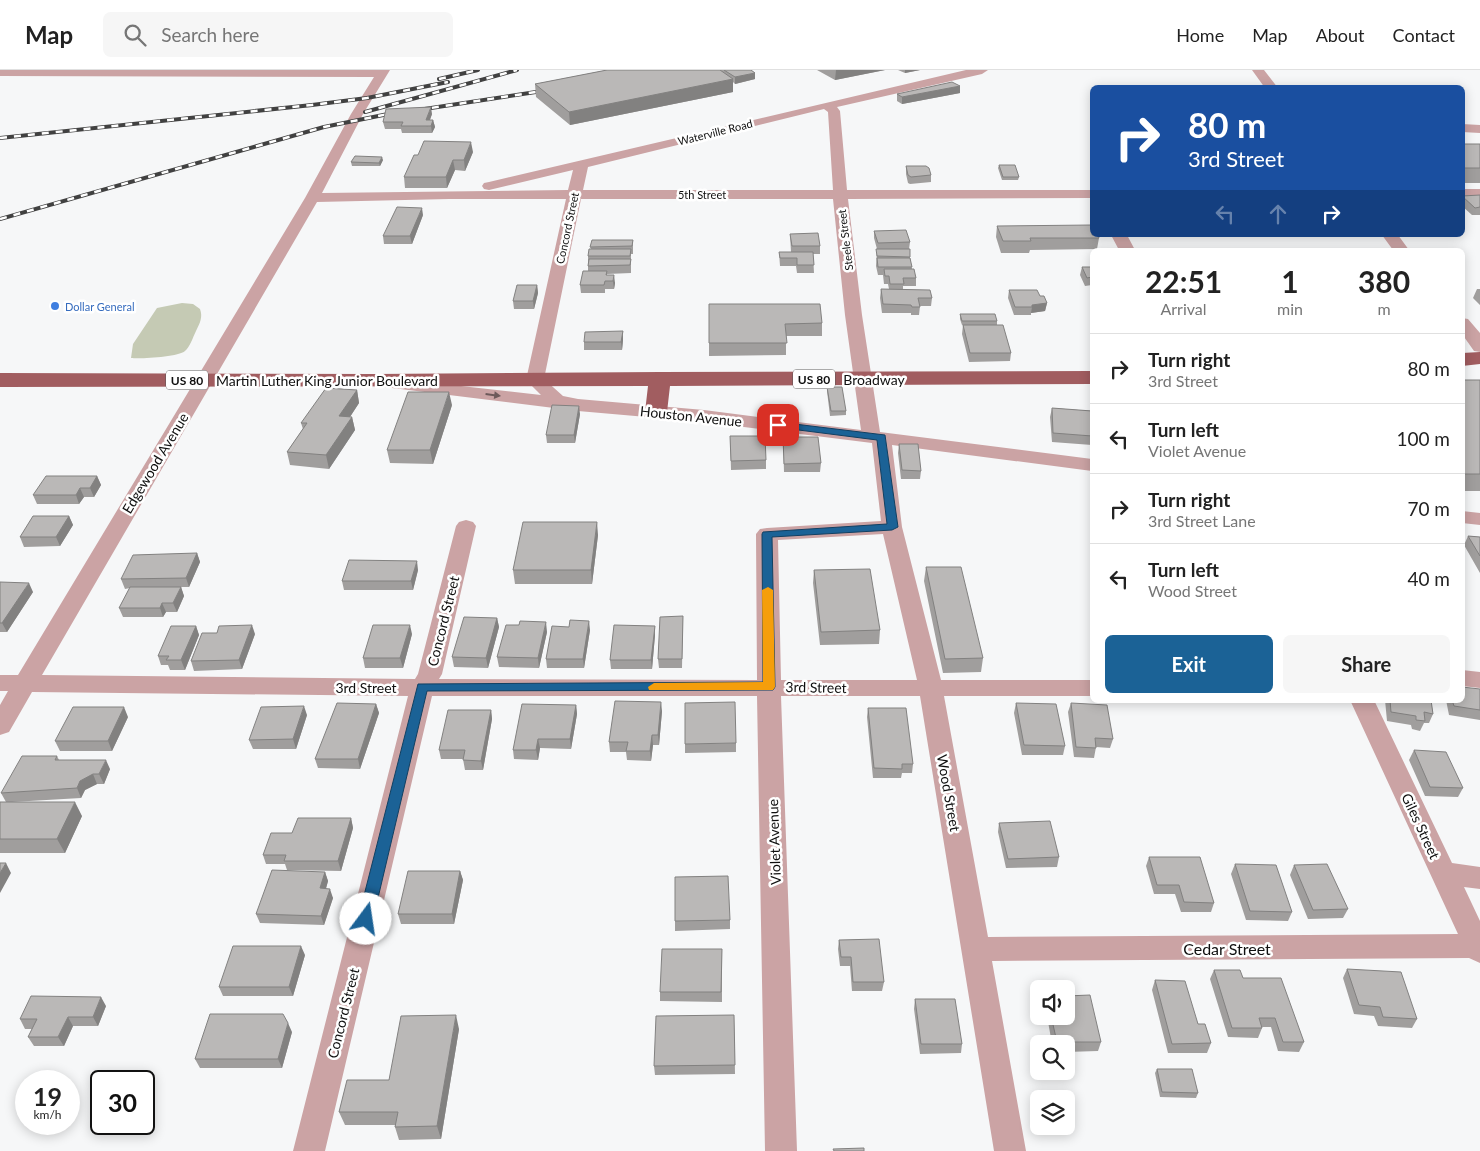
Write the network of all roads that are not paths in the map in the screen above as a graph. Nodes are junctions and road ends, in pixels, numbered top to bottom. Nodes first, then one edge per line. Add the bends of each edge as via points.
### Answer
1 (982, 70) edge
2 (1258, 70) edge
3 (110, 71) edge
4 (383, 71) edge
5 (0, 72) edge
6 (1270, 85) edge
7 (827, 105) junction
8 (1465, 128) edge
9 (1480, 129) edge
10 (581, 164) junction
11 (839, 193) junction
12 (1465, 193) edge
13 (1480, 193) edge
14 (1090, 194) edge
15 (449, 195) junction
16 (574, 195) junction
17 (312, 198) junction
18 (1391, 237) edge
19 (1400, 248) edge
20 (1465, 326) edge
21 (1480, 346) edge
22 (1480, 358) edge
23 (1465, 360) edge
24 (1090, 378) edge
25 (861, 379) junction
26 (0, 380) edge
27 (203, 380) junction
28 (534, 380) junction
29 (660, 380) junction
30 (375, 381) junction
31 (578, 405) junction
32 (656, 412) junction
33 (876, 437) junction
34 (1090, 465) edge
35 (1465, 517) edge
36 (1480, 519) edge
37 (466, 526) dead end
38 (892, 527) junction
39 (1465, 678) edge
40 (1480, 680) edge
41 (0, 683) edge
42 (25, 683) junction
43 (422, 687) junction
44 (769, 687) junction
45 (1090, 688) edge
46 (931, 689) junction
47 (1363, 703) edge
48 (0, 726) edge
49 (1442, 872) junction
50 (1480, 878) edge
51 (977, 949) junction
52 (1479, 949) edge
53 (309, 1151) edge
54 (781, 1151) edge
55 (1010, 1151) edge

1 - 7 street, Waterville Road
2 - 6 street
3 - 4 street
3 - 5 street
4 - 17 street, Edgewood Avenue
7 - 10 street, Waterville Road
7 - 11 street, Steele Street via 834,112
8 - 9 street
10 - 15 street, Waterville Road
10 - 16 street, Concord Street
11 - 14 street, 5th Street
11 - 16 street, 5th Street
11 - 25 street, Steele Street
12 - 13 street
15 - 16 street, 5th Street
15 - 17 street, 5th Street
16 - 28 street, Concord Street
17 - 27 street, Edgewood Avenue
18 - 19 street
20 - 21 street
22 - 23 main road
24 - 25 main road, Broadway / US 80
25 - 29 main road, Broadway / US 80
25 - 33 street, Wood Street
26 - 27 main road, Martin Luther King Junior Boulevard / US 80
27 - 30 main road, Martin Luther King Junior Boulevard / US 80
27 - 42 street, Edgewood Avenue
28 - 29 main road, Broadway / US 80
28 - 30 main road, Martin Luther King Junior Boulevard / US 80
28 - 31 street, Houston Avenue via 557,400
29 - 32 main road
30 -> 31 street
31 - 32 street, Houston Avenue
32 - 33 street, Houston Avenue
33 - 34 street, Houston Avenue
33 - 38 street, Wood Street
35 - 36 street
37 - 43 street, Concord Street via 430,674
38 - 44 street, Violet Avenue via 767,534
38 - 46 street, Wood Street
39 - 40 street
41 - 42 street, 3rd Street
42 - 43 street, 3rd Street
42 - 48 street, Edgewood Avenue
43 - 44 street, 3rd Street
43 - 53 street, Concord Street
44 - 46 street, 3rd Street
44 - 54 street, Violet Avenue
45 - 46 street, 3rd Street
46 - 51 street, Wood Street
47 - 49 street, Giles Street
49 - 50 street
49 - 52 street, Giles Street
51 - 52 street, Cedar Street
51 - 55 street, Wood Street

